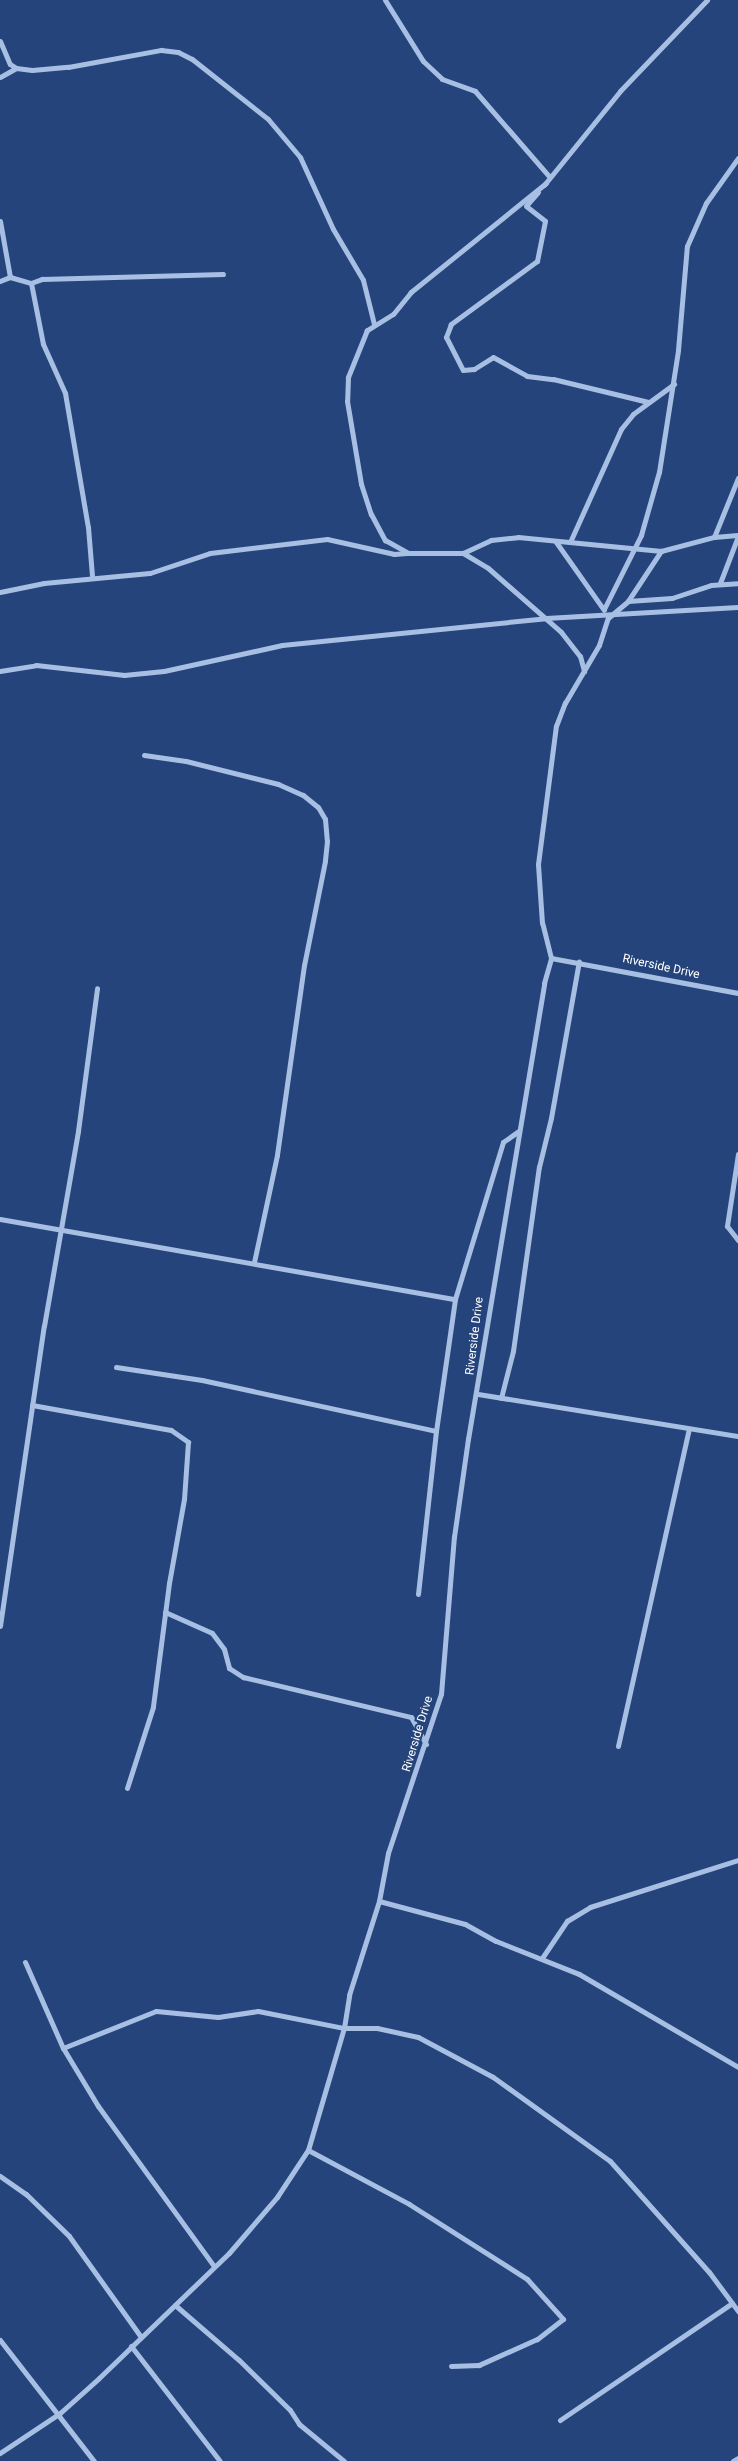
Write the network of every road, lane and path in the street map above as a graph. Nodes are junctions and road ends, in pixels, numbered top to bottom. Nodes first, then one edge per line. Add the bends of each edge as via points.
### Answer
1 (385, 0) edge
2 (707, 0) edge
3 (0, 41) edge
4 (16, 68) junction
5 (0, 77) edge
6 (738, 158) edge
7 (549, 176) junction
8 (546, 183) junction
9 (0, 222) edge
10 (224, 274) dead end
11 (10, 277) junction
12 (0, 281) edge
13 (31, 283) junction
14 (374, 324) junction
15 (674, 384) junction
16 (648, 402) junction
17 (738, 478) edge
18 (738, 535) edge
19 (714, 537) junction
20 (555, 541) junction
21 (570, 542) junction
22 (635, 547) junction
23 (661, 551) junction
24 (408, 553) junction
25 (463, 553) junction
26 (92, 576) junction
27 (720, 583) junction
28 (738, 583) edge
29 (0, 592) edge
30 (628, 601) junction
31 (738, 607) edge
32 (604, 609) junction
33 (610, 614) junction
34 (546, 618) junction
35 (0, 671) edge
36 (584, 671) junction
37 (144, 755) dead end
38 (551, 958) junction
39 (579, 961) junction
40 (97, 988) dead end
41 (738, 994) edge
42 (519, 1131) junction
43 (738, 1154) edge
44 (0, 1219) edge
45 (59, 1231) junction
46 (738, 1240) edge
47 (254, 1262) junction
48 (456, 1299) junction
49 (116, 1367) dead end
50 (478, 1394) junction
51 (501, 1398) junction
52 (32, 1405) junction
53 (689, 1429) junction
54 (436, 1431) junction
55 (738, 1436) edge
56 (418, 1594) dead end
57 (165, 1612) junction
58 (0, 1626) edge
59 (427, 1744) junction
60 (618, 1746) dead end
61 (127, 1788) dead end
62 (738, 1860) edge
63 (379, 1900) junction
64 (542, 1958) junction
65 (25, 1962) dead end
66 (344, 2028) junction
67 (63, 2048) junction
68 (738, 2067) edge
69 (308, 2150) junction
70 (0, 2176) edge
71 (214, 2266) junction
72 (732, 2304) junction
73 (175, 2305) junction
74 (738, 2311) edge
75 (141, 2337) junction
76 (0, 2340) edge
77 (131, 2346) junction
78 (451, 2366) dead end
79 (60, 2413) junction
80 (560, 2420) dead end
81 (0, 2453) edge
82 (738, 2458) edge
83 (94, 2461) edge
84 (220, 2461) edge
85 (344, 2461) edge
86 (733, 2461) edge

1 - 7 street via 423,62 442,79 474,91
2 - 7 street via 620,91
3 - 4 street via 7,59
4 - 5 street
4 - 14 street via 68,67 161,50 178,52 192,59 268,119 300,157 333,229 363,280
6 - 15 street via 706,203 687,246
7 - 8 street
8 - 14 street via 411,292 393,314
8 - 16 street via 526,206 545,221 538,261 451,324 446,337 463,370 474,369 493,357 527,376 553,379
9 - 11 street
10 - 13 street via 42,279
11 - 12 street
11 - 13 street
13 - 26 street via 43,344 65,393 88,527
14 - 24 street via 362,336 348,377 347,401 353,444 361,484 378,531 385,540
15 - 16 street
15 - 22 street via 659,472
16 - 21 street via 632,414 618,434
17 - 19 street
18 - 19 street
18 - 27 street
19 - 23 street
20 - 21 street
20 - 25 street via 502,538
20 - 32 street
21 - 22 street
22 - 23 street
22 - 32 street
23 - 30 street
24 - 25 street
24 - 26 street via 394,554 327,539 210,554 142,574
25 - 34 street via 488,568
26 - 29 street
27 - 28 street
27 - 30 street via 672,598
30 - 33 street
31 - 33 street
32 - 33 street
33 - 34 street
33 - 36 street via 599,645
34 - 35 street via 267,647 164,671 124,675 36,665
34 - 36 street via 574,648
36 - 38 street via 556,726 539,844 537,886
37 - 47 street via 186,761 278,784 303,795 318,807 325,819 327,841 304,965 277,1155
38 - 39 street, Riverside Drive
38 - 42 street, Riverside Drive
39 - 41 street, Riverside Drive
39 - 51 street via 539,1168 513,1351
40 - 45 street via 78,1131
42 - 48 street via 503,1142
42 - 50 street, Riverside Drive via 487,1317
43 - 46 street via 727,1226
44 - 45 street
45 - 47 street
45 - 52 street
47 - 48 street
48 - 54 street
49 - 54 street via 193,1379
50 - 51 street
50 - 59 street, Riverside Drive via 454,1537 441,1694
51 - 53 street
52 - 57 street via 172,1430 188,1442 184,1499
52 - 58 street
53 - 55 street
53 - 60 street
54 - 56 street
57 - 59 street via 212,1633 224,1649 229,1668 243,1677 411,1717
57 - 61 street via 153,1708
59 - 63 street, Riverside Drive via 388,1853
62 - 64 street via 590,1907 567,1921
63 - 64 street via 465,1924 496,1941
63 - 66 street, Riverside Drive via 349,1995
64 - 68 street via 604,1986
65 - 67 street
66 - 67 street via 258,2012 218,2017 156,2011
66 - 69 street, Riverside Drive
66 - 72 street via 377,2028 433,2044 492,2077 544,2113 627,2177
67 - 71 street via 98,2106
69 - 71 street, Riverside Drive via 277,2197
69 - 78 street via 409,2204 527,2279 563,2319 537,2339 479,2365
70 - 75 street via 26,2194 69,2236
71 - 73 street, Riverside Drive
72 - 74 street
72 - 80 street
73 - 75 street, Riverside Drive
73 - 85 street via 239,2360 290,2410 299,2424
75 - 77 street, Riverside Drive
76 - 79 street
77 - 79 street, Riverside Drive
77 - 84 street
79 - 81 street, Riverside Drive
79 - 83 street
82 - 86 street

